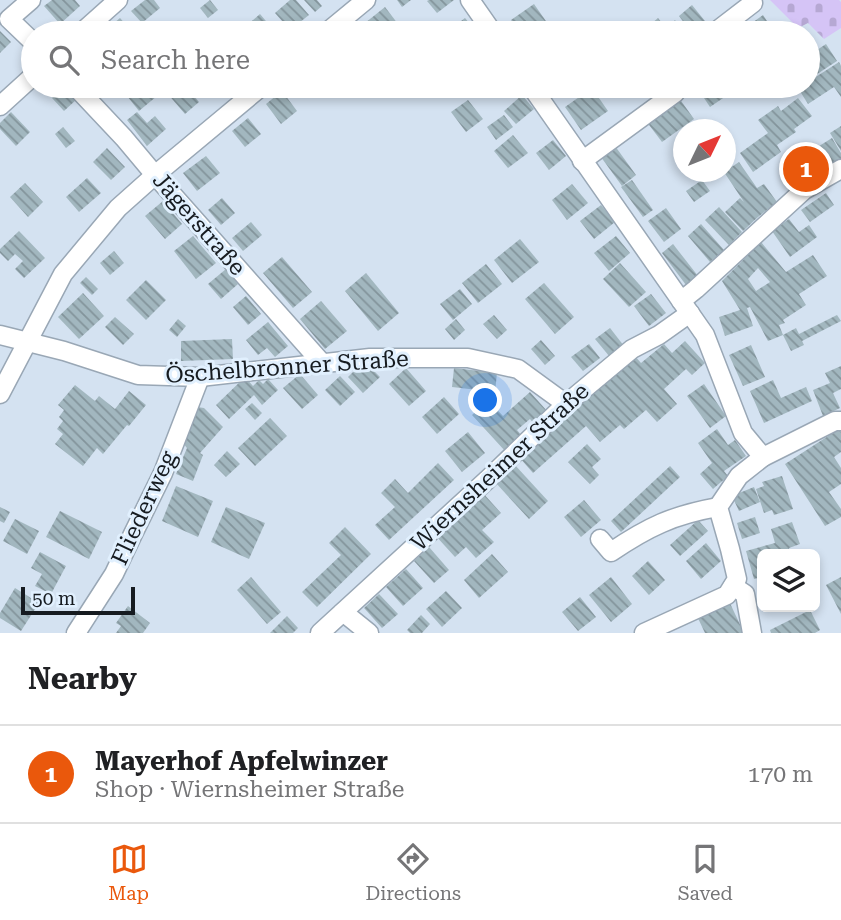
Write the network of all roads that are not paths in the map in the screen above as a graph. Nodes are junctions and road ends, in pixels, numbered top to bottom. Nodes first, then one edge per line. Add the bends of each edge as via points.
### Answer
1 (31, 0) edge
2 (118, 0) edge
3 (366, 0) edge
4 (470, 0) edge
5 (753, 3) dead end
6 (5, 17) edge
7 (94, 21) edge
8 (341, 21) edge
9 (485, 21) edge
10 (730, 21) edge
11 (21, 32) edge
12 (21, 87) edge
13 (86, 98) edge
14 (247, 98) edge
15 (539, 98) edge
16 (668, 98) edge
17 (0, 106) edge
18 (582, 161) junction
19 (840, 173) edge
20 (155, 174) junction
21 (685, 307) junction
22 (0, 335) edge
23 (29, 342) junction
24 (322, 363) junction
25 (200, 377) junction
26 (0, 394) edge
27 (566, 404) junction
28 (841, 421) edge
29 (763, 457) junction
30 (718, 508) junction
31 (600, 539) dead end
32 (733, 586) junction
33 (343, 612) junction
34 (366, 631) edge
35 (76, 633) edge
36 (320, 633) edge
37 (644, 633) edge
38 (752, 633) edge

1 - 6 street
2 - 7 street
3 - 8 street
4 - 9 street
5 - 10 street
6 - 11 street
12 - 17 street
13 - 20 street, Jägerstraße
14 - 20 street
15 - 18 street
16 - 18 street
18 - 21 street
19 - 21 street, Wiernsheimer Straße via 804,190 696,289
20 - 23 street via 118,208 64,274
20 - 24 street, Jägerstraße
21 - 27 street, Wiernsheimer Straße via 659,335 632,349
21 - 29 street via 705,335 743,433
22 - 23 street, Öschelbronner Straße
23 - 25 street, Öschelbronner Straße via 138,375
23 - 26 street
24 - 25 street, Öschelbronner Straße
24 - 27 street, Öschelbronner Straße via 468,358 518,369
25 - 35 street, Fliederweg via 163,473 114,574
27 - 33 street, Wiernsheimer Straße
28 - 29 street
29 - 30 street via 740,476
30 - 31 street via 657,524 611,552
30 - 32 street via 737,579
32 - 37 street via 727,595
32 - 38 street via 745,594
33 - 34 street
33 - 36 street, Wiernsheimer Straße

